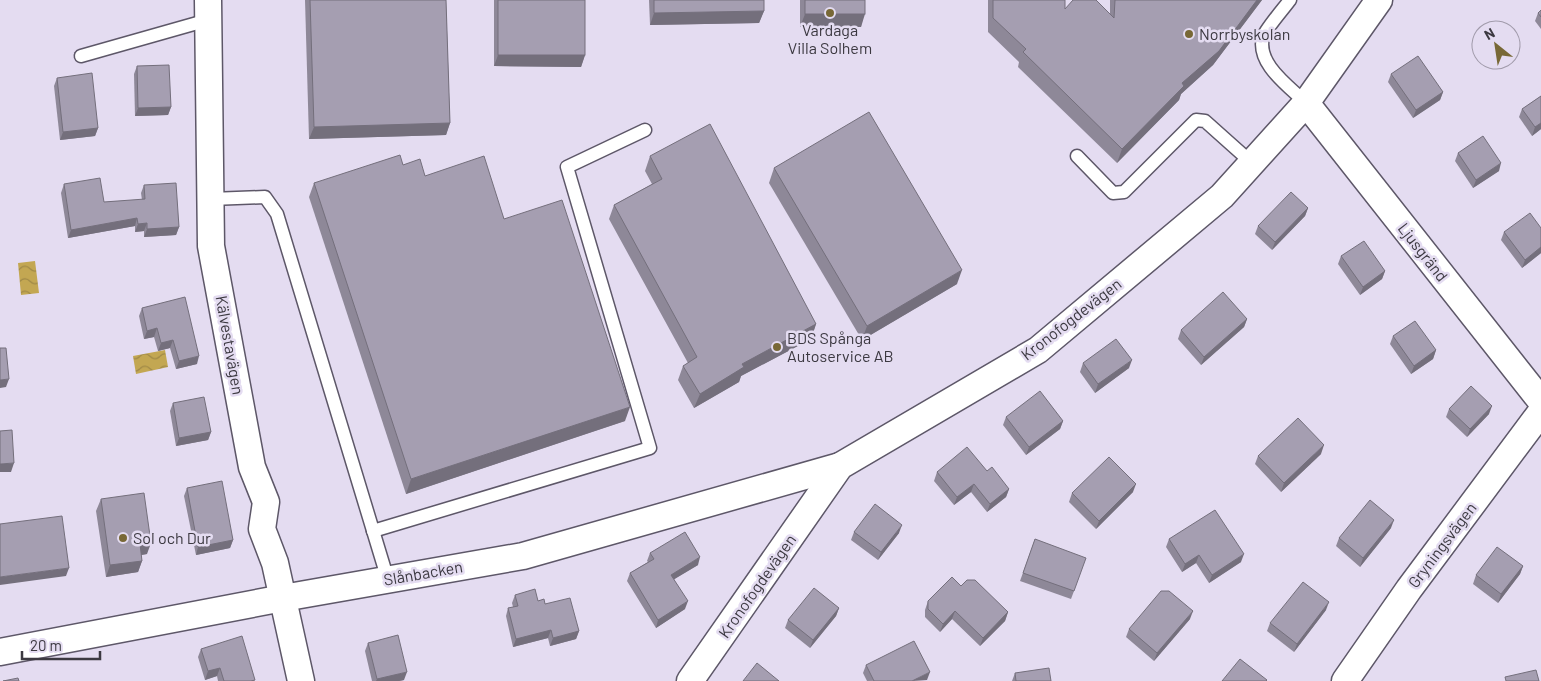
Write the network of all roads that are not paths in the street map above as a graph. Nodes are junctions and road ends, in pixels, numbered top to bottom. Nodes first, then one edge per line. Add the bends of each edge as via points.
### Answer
1 (1290, 0) edge
2 (1379, 0) edge
3 (208, 10) edge
4 (81, 56) dead end
5 (1306, 102) junction
6 (645, 130) dead end
7 (1077, 156) dead end
8 (1252, 163) junction
9 (211, 199) junction
10 (1541, 401) edge
11 (1541, 412) edge
12 (840, 466) junction
13 (373, 531) junction
14 (388, 580) junction
15 (283, 598) junction
16 (0, 652) edge
17 (301, 681) edge
18 (690, 681) edge
19 (1345, 681) edge

1 - 5 lane via 1263,36 1262,52 1271,69
2 - 5 street, Kronofogdevägen
3 - 4 lane
3 - 9 street, Kälvestavägen
5 - 8 street, Kronofogdevägen
5 - 10 street, Ljusgränd
6 - 13 lane via 566,167 650,448
7 - 8 lane via 1114,193 1124,192 1196,120 1205,121
8 - 12 street, Kronofogdevägen via 1222,196 1038,350
9 - 13 lane via 265,197 278,214
9 - 15 street, Kälvestavägen via 212,246 252,467 266,502 262,529
11 - 19 street, Gryningsvägen
12 - 14 street, Slånbacken via 524,556
12 - 18 street, Kronofogdevägen
13 - 14 lane
14 - 15 street, Slånbacken
15 - 16 street, Slånbacken
15 - 17 street, Kälvestavägen

